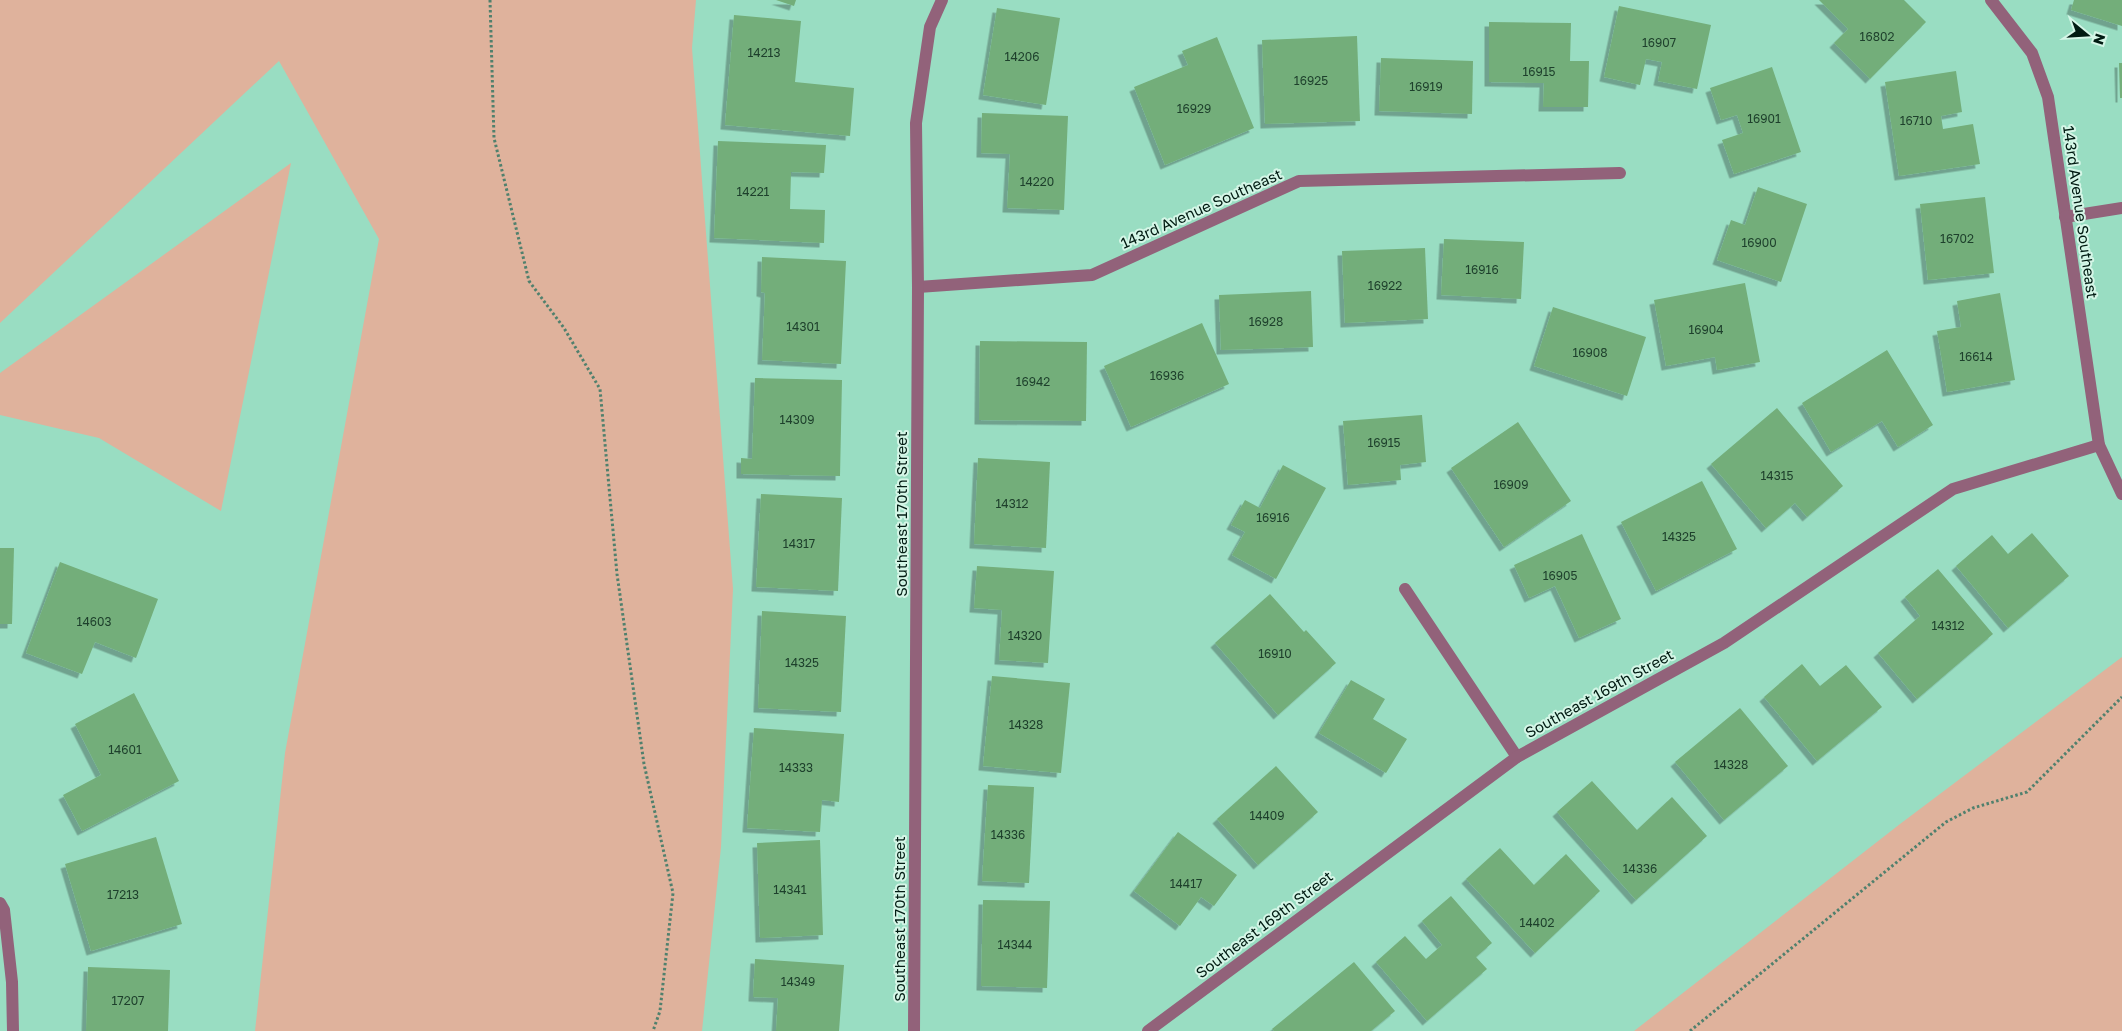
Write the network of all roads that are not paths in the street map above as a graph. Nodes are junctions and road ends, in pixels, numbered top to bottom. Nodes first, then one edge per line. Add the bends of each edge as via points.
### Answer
1 (942, 0) edge
2 (1991, 0) edge
3 (1620, 173) dead end
4 (2122, 208) edge
5 (2065, 217) junction
6 (918, 287) junction
7 (2099, 445) junction
8 (2122, 494) edge
9 (1405, 589) dead end
10 (1517, 756) junction
11 (0, 903) edge
12 (13, 1031) edge
13 (914, 1031) edge
14 (1148, 1031) edge

1 - 6 street, Southeast 170th Street via 930,27 916,122
2 - 5 street, 143rd Avenue Southeast via 2032,53 2048,97
3 - 6 street, 143rd Avenue Southeast via 1299,181 1092,275
4 - 5 street
5 - 7 street, 143rd Avenue Southeast
6 - 13 street, Southeast 170th Street
7 - 8 street, 143rd Avenue Southeast
7 - 10 street, Southeast 169th Street via 1953,489 1724,644
9 - 10 street
10 - 14 street, Southeast 169th Street
11 - 12 street via 4,910 12,982

